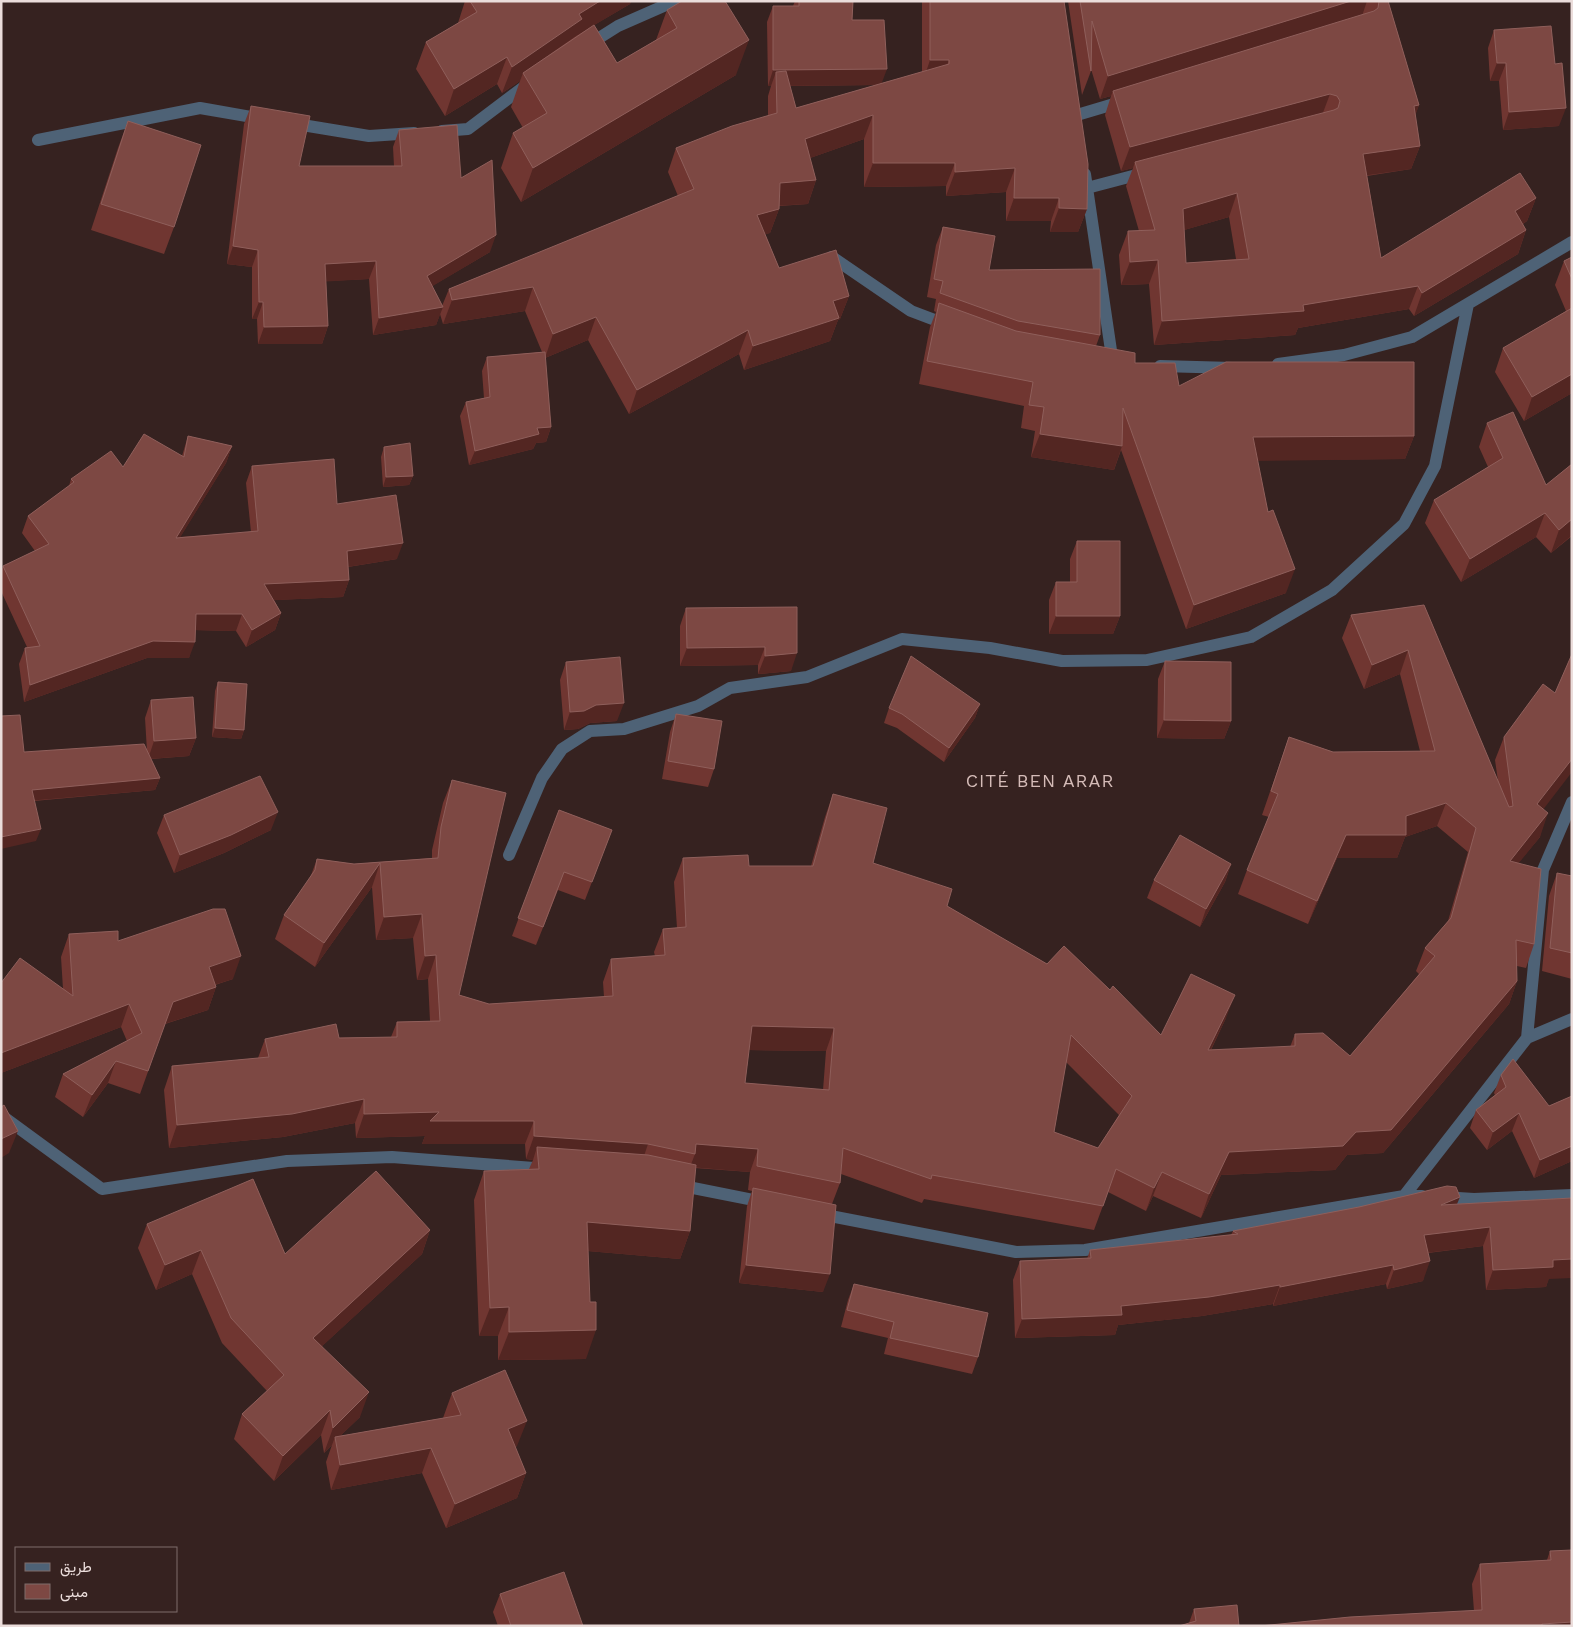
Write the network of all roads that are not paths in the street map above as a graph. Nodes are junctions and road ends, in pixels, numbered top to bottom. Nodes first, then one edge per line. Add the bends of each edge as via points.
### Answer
1 (675, 1) edge
2 (578, 51) edge
3 (539, 76) edge
4 (1132, 98) edge
5 (1077, 115) edge
6 (38, 140) dead end
7 (1083, 161) edge
8 (1153, 171) edge
9 (1087, 188) junction
10 (1572, 242) edge
11 (832, 258) edge
12 (1468, 304) junction
13 (965, 331) edge
14 (1113, 364) edge
15 (1142, 365) edge
16 (1261, 367) edge
17 (1242, 368) edge
18 (1572, 802) edge
19 (509, 855) dead end
20 (1572, 1020) edge
21 (1527, 1038) junction
22 (1, 1115) edge
23 (560, 1170) edge
24 (668, 1182) edge
25 (1572, 1195) edge
26 (1404, 1196) junction
27 (773, 1204) edge
28 (812, 1212) edge

1 - 2 street via 618,26
3 - 6 street via 468,129 369,136 200,108
4 - 5 street
7 - 9 street
8 - 9 street
9 - 14 street
10 - 12 street
11 - 13 street via 911,312
12 - 16 street via 1412,337 1344,355
12 - 19 street via 1435,466 1404,524 1332,590 1251,636 1147,660 1062,661 990,648 902,639 807,678 730,688 698,706 624,729 590,731 562,749 542,778
15 - 17 street
18 - 21 street via 1543,870
20 - 21 street
21 - 26 street
22 - 23 street via 102,1189 286,1161 392,1157
24 - 27 street
25 - 26 street via 1474,1199
26 - 28 street via 1085,1250 1016,1252

